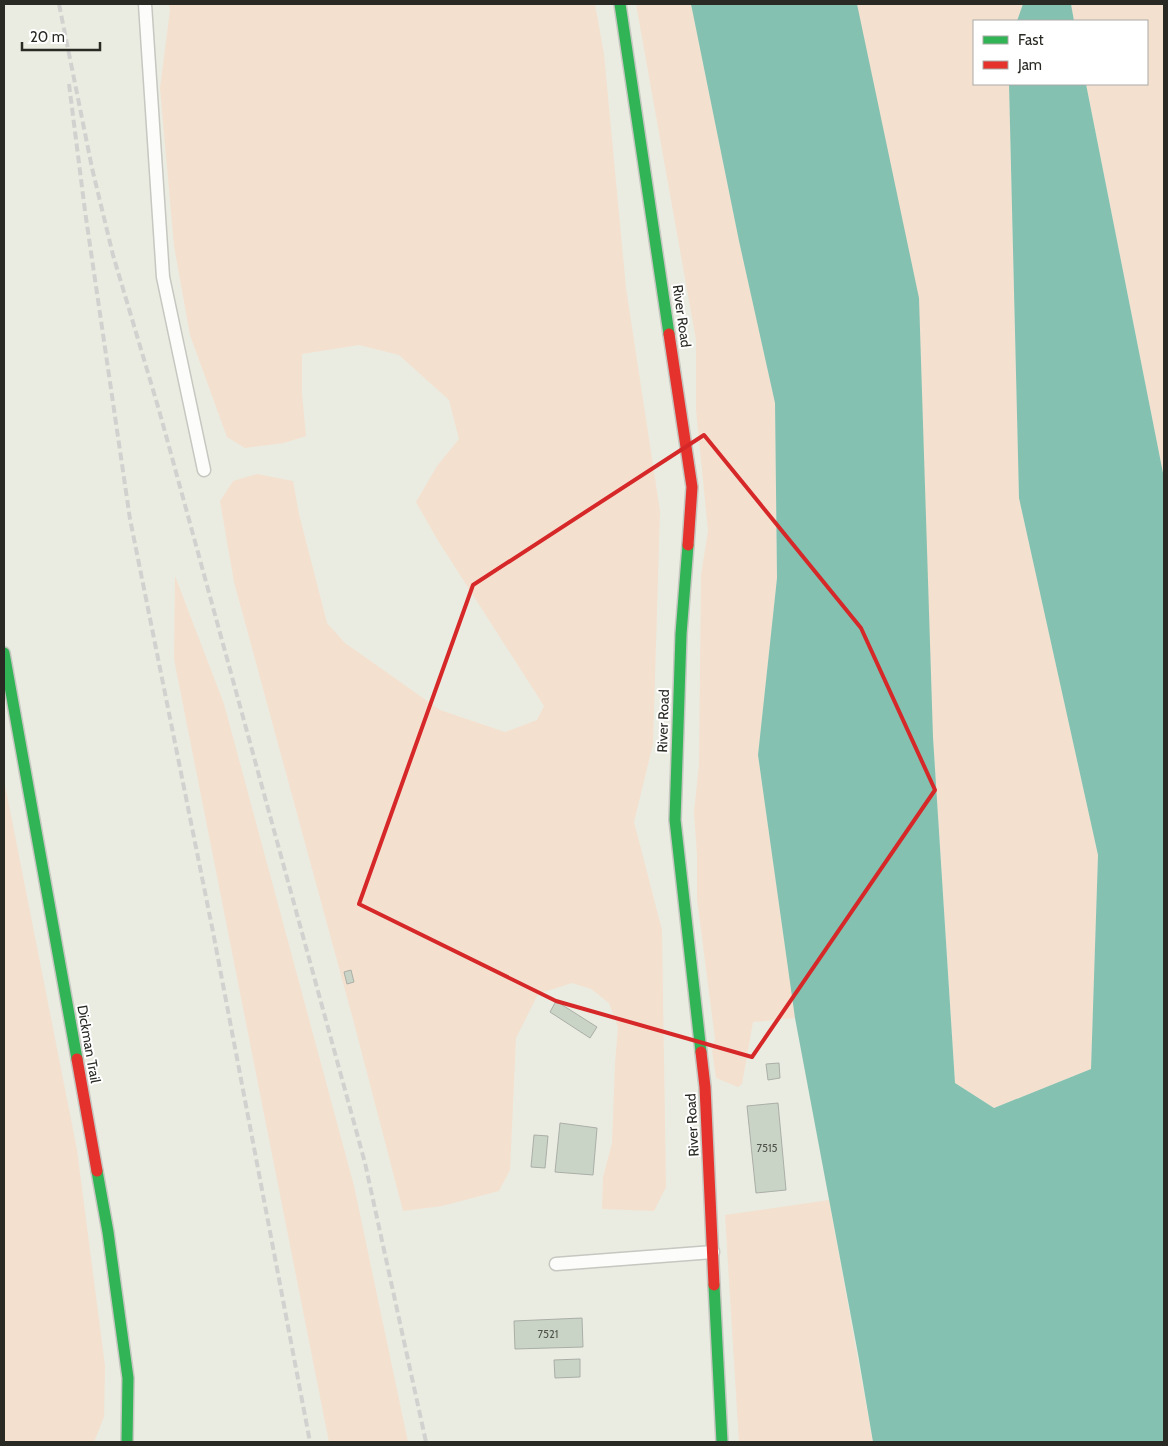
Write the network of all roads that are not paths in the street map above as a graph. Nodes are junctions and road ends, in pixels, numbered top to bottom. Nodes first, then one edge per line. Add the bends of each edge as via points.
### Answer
1 (145, 4) edge
2 (620, 4) edge
3 (204, 470) dead end
4 (4, 654) edge
5 (713, 1252) junction
6 (556, 1264) dead end
7 (127, 1442) edge
8 (722, 1442) edge

1 - 3 lane via 163,278
2 - 5 street, River Road via 692,487 681,634 675,820 705,1087
4 - 7 street, Dickman Trail via 108,1232 128,1378
5 - 6 lane
5 - 8 street, River Road

